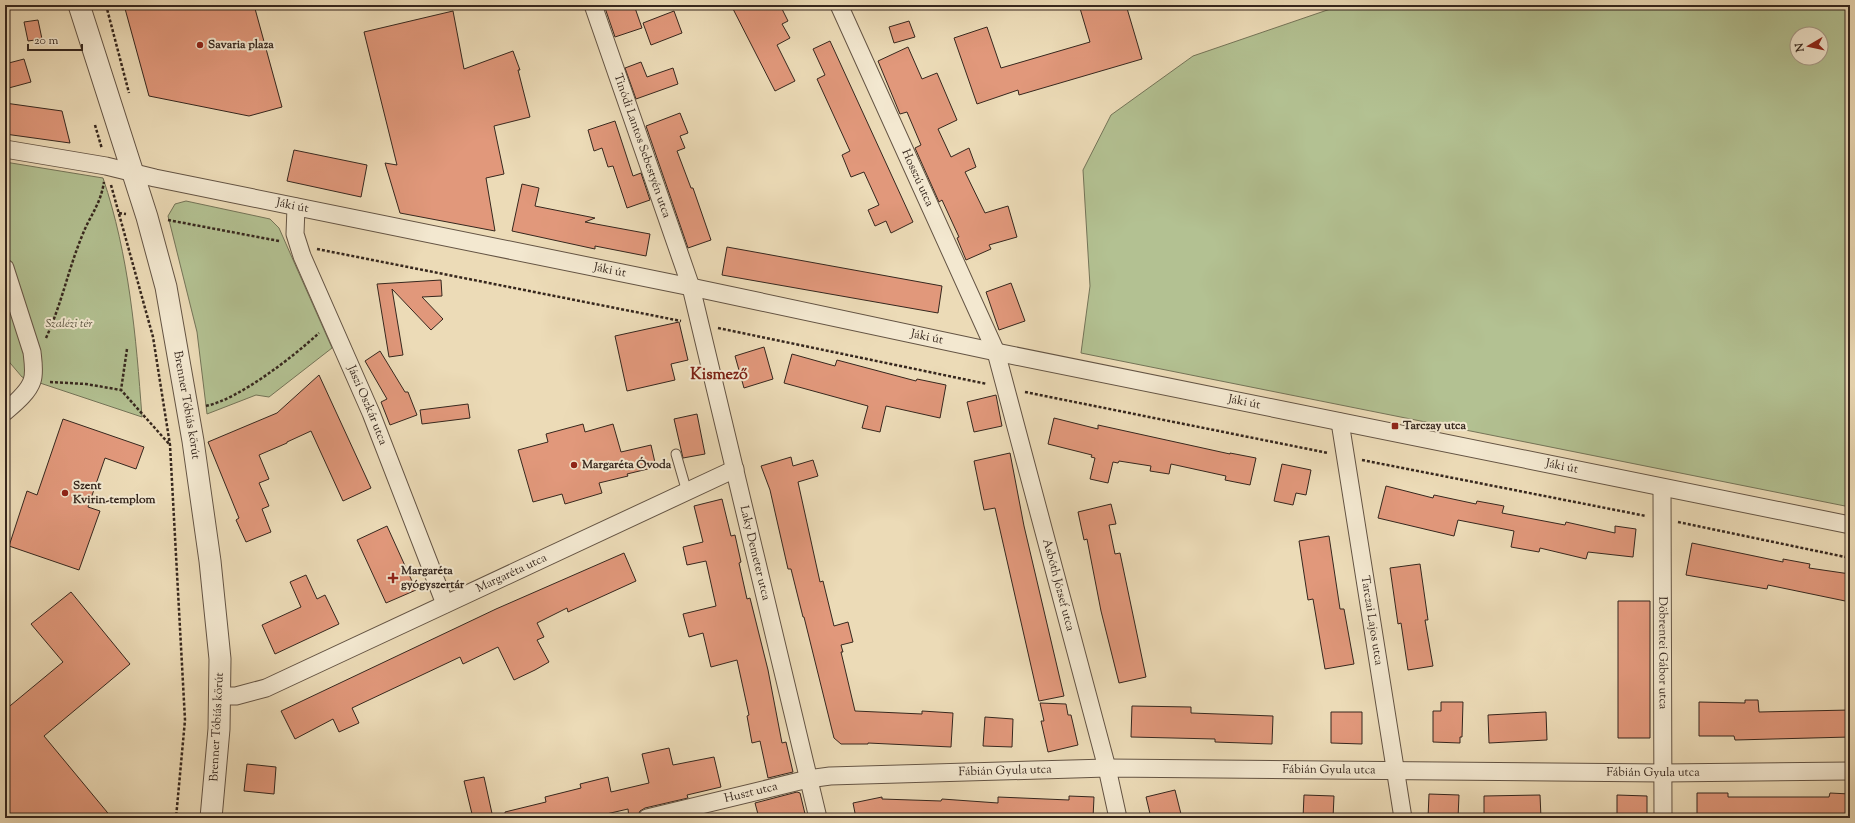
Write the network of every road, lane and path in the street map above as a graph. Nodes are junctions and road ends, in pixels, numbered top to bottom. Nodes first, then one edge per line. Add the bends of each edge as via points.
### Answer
1 (79, 5) edge
2 (593, 5) edge
3 (839, 5) edge
4 (94, 121) dead end
5 (5, 149) edge
6 (106, 166) junction
7 (133, 172) junction
8 (296, 207) junction
9 (5, 268) edge
10 (691, 287) junction
11 (332, 321) junction
12 (127, 349) dead end
13 (996, 352) junction
14 (33, 373) junction
15 (121, 390) junction
16 (201, 407) dead end
17 (5, 412) edge
18 (1340, 422) junction
19 (170, 445) junction
20 (676, 454) dead end
21 (735, 469) junction
22 (1662, 488) junction
23 (687, 492) junction
24 (1850, 525) edge
25 (445, 604) junction
26 (220, 696) junction
27 (1107, 768) junction
28 (1396, 771) junction
29 (1850, 771) edge
30 (1663, 773) junction
31 (808, 779) junction
32 (176, 818) edge
33 (211, 818) edge
34 (647, 818) edge
35 (818, 818) edge
36 (1118, 818) edge
37 (1403, 818) edge
38 (1663, 818) edge

1 - 7 street, Brenner Tóbiás körút
2 - 10 street, Tinódi Lantos Sebestyén utca
3 - 13 street, Hosszú utca
4 - 6 path
5 - 6 street, Jáki út
6 - 7 street, Jáki út
6 - 14 path via 101,198 82,235 58,312
6 - 19 path via 153,337
7 - 8 street, Jáki út
7 - 26 street, Brenner Tóbiás körút via 166,287 183,381 216,611
8 - 10 street, Jáki út
8 - 11 street, Jászi Oszkár utca via 295,234 302,256
9 - 14 street via 32,352
10 - 13 street, Jáki út
10 - 21 street, Laky Demeter utca
11 - 16 path via 302,348 256,382 214,404
11 - 25 street, Jászi Oszkár utca via 371,412
12 - 15 path
13 - 18 street, Jáki út
13 - 27 street, Asbóth József utca
14 - 15 path
14 - 17 street via 21,396
15 - 19 path
18 - 22 street, Jáki út
18 - 28 street, Tarczai Lajos utca
19 - 32 path via 185,720
20 - 23 lane
21 - 23 street, Margaréta utca
21 - 31 street, Laky Demeter utca
22 - 24 street, Jáki út
22 - 30 street, Döbrentei Gábor utca
23 - 25 street, Margaréta utca
25 - 26 street, Margaréta utca via 266,688 236,696
26 - 33 street, Brenner Tóbiás körút
27 - 28 street, Fábián Gyula utca
27 - 31 street, Fábián Gyula utca via 830,776
27 - 36 street, Asbóth József utca
28 - 30 street, Fábián Gyula utca
28 - 37 street, Tarczai Lajos utca
29 - 30 street, Fábián Gyula utca
30 - 38 street, Döbrentei Gábor utca
31 - 34 street, Huszt utca
31 - 35 street, Laky Demeter utca

